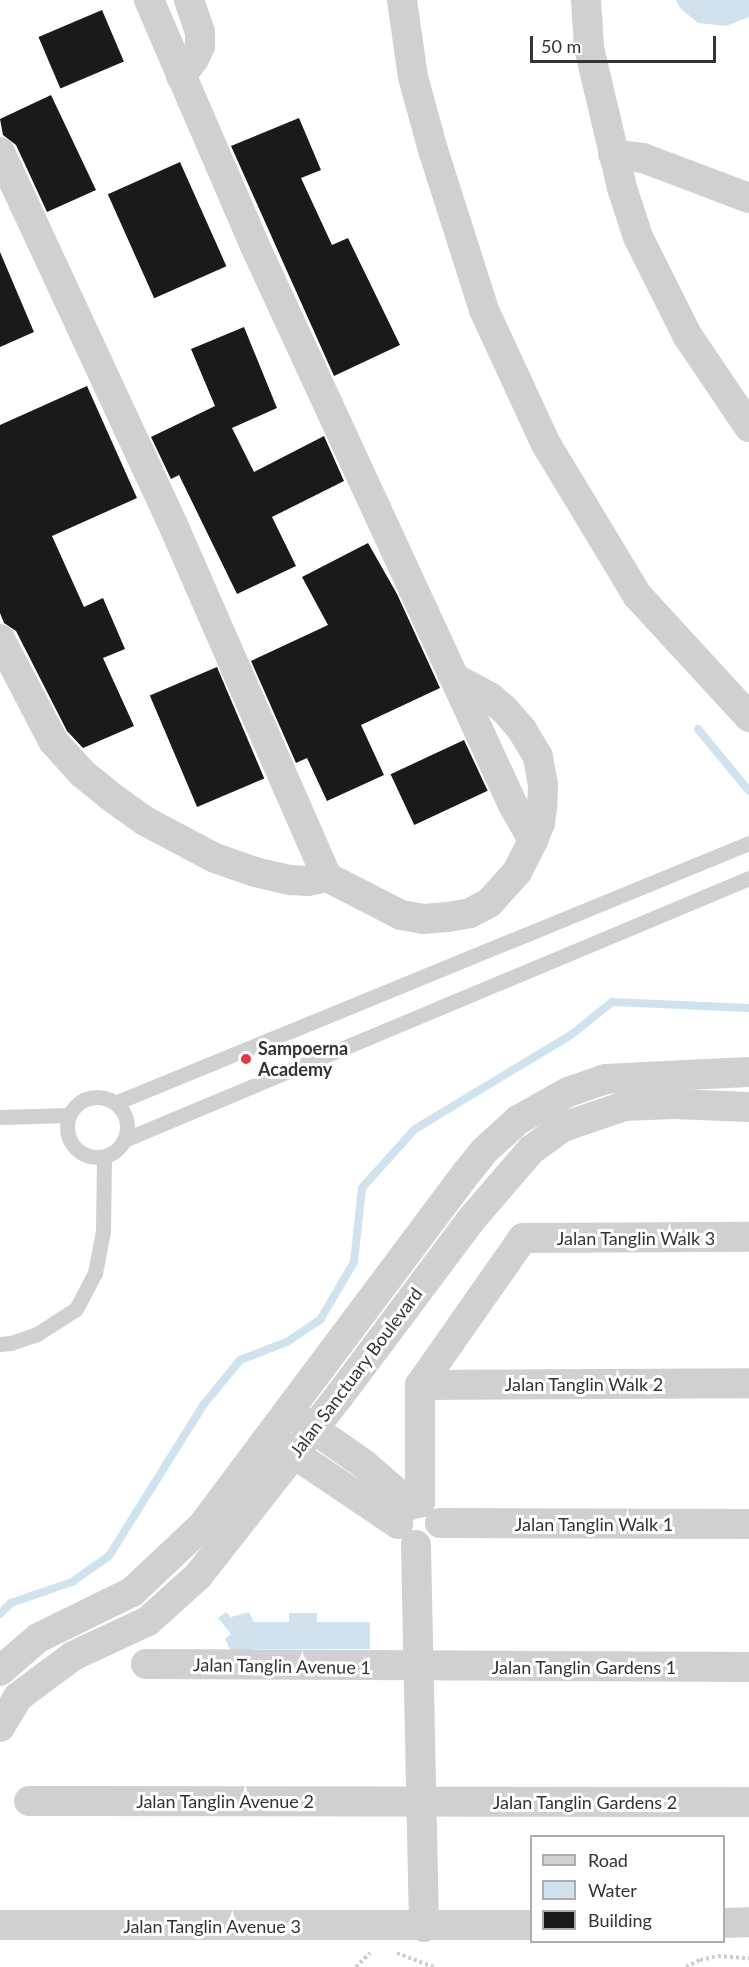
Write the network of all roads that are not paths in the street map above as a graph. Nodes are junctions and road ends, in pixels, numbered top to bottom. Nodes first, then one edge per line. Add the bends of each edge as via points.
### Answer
1 (149, 0) edge
2 (189, 0) edge
3 (402, 0) edge
4 (586, 0) edge
5 (181, 76) junction
6 (0, 152) edge
7 (613, 154) junction
8 (749, 198) edge
9 (749, 427) edge
10 (0, 639) edge
11 (458, 680) junction
12 (749, 717) edge
13 (534, 840) junction
14 (749, 843) edge
15 (327, 877) junction
16 (749, 878) edge
17 (749, 1072) edge
18 (115, 1103) junction
19 (749, 1107) edge
20 (69, 1115) junction
21 (0, 1117) edge
22 (124, 1140) junction
23 (104, 1157) junction
24 (749, 1237) edge
25 (0, 1344) edge
26 (749, 1383) edge
27 (420, 1385) junction
28 (288, 1410) junction
29 (313, 1429) junction
30 (268, 1436) junction
31 (293, 1454) junction
32 (417, 1520) junction
33 (749, 1524) edge
34 (146, 1664) dead end
35 (419, 1667) junction
36 (749, 1667) edge
37 (0, 1671) edge
38 (0, 1727) edge
39 (29, 1801) dead end
40 (421, 1801) junction
41 (749, 1802) edge
42 (749, 1922) edge
43 (725, 1923) edge
44 (0, 1925) edge
45 (530, 1925) edge
46 (424, 1927) junction

1 - 5 street
2 - 5 street via 200,32 200,46
3 - 12 street via 413,77 484,310 541,433 637,595
4 - 7 street via 589,48
5 - 11 street via 275,289
6 - 15 street via 174,527
7 - 8 street via 643,158
7 - 9 street via 638,237 659,282 687,335
10 - 15 street via 53,741 110,796 145,821 215,858 290,880
11 - 13 street via 513,805
11 - 13 street via 504,709 538,757 542,807
13 - 15 street via 503,889 489,903 470,913 424,918 401,915
14 - 18 lane
16 - 22 lane
17 - 28 street, Jalan Sanctuary Boulevard via 605,1079 568,1092 518,1120 473,1165
18 - 20 lane via 102,1097 89,1098 77,1104
18 - 22 lane via 126,1120
19 - 29 street, Jalan Sanctuary Boulevard via 625,1106 563,1128 531,1150 470,1221
20 - 21 lane
20 - 23 lane via 66,1128 74,1148 83,1155
22 - 23 lane
23 - 25 lane via 103,1231 95,1273 76,1309 37,1334
24 - 27 street, Jalan Tanglin Walk 3 via 523,1238
26 - 27 street, Jalan Tanglin Walk 2
27 - 32 street
28 - 29 street
28 - 30 street, Jalan Sanctuary Boulevard
29 - 31 street, Jalan Sanctuary Boulevard
29 - 32 street via 365,1465
30 - 31 street
30 - 37 street, Jalan Sanctuary Boulevard via 203,1525 155,1573 132,1592 38,1638
31 - 32 street
31 - 38 street, Jalan Sanctuary Boulevard via 198,1576 148,1621 73,1656 18,1697
32 - 33 street, Jalan Tanglin Walk 1
32 - 35 street
34 - 35 street, Jalan Tanglin Avenue 1
35 - 36 street, Jalan Tanglin Gardens 1
35 - 40 street
39 - 40 street, Jalan Tanglin Avenue 2
40 - 41 street, Jalan Tanglin Gardens 2
40 - 46 street
42 - 43 street
44 - 46 street, Jalan Tanglin Avenue 3
45 - 46 street, Jalan Tanglin Avenue 3

